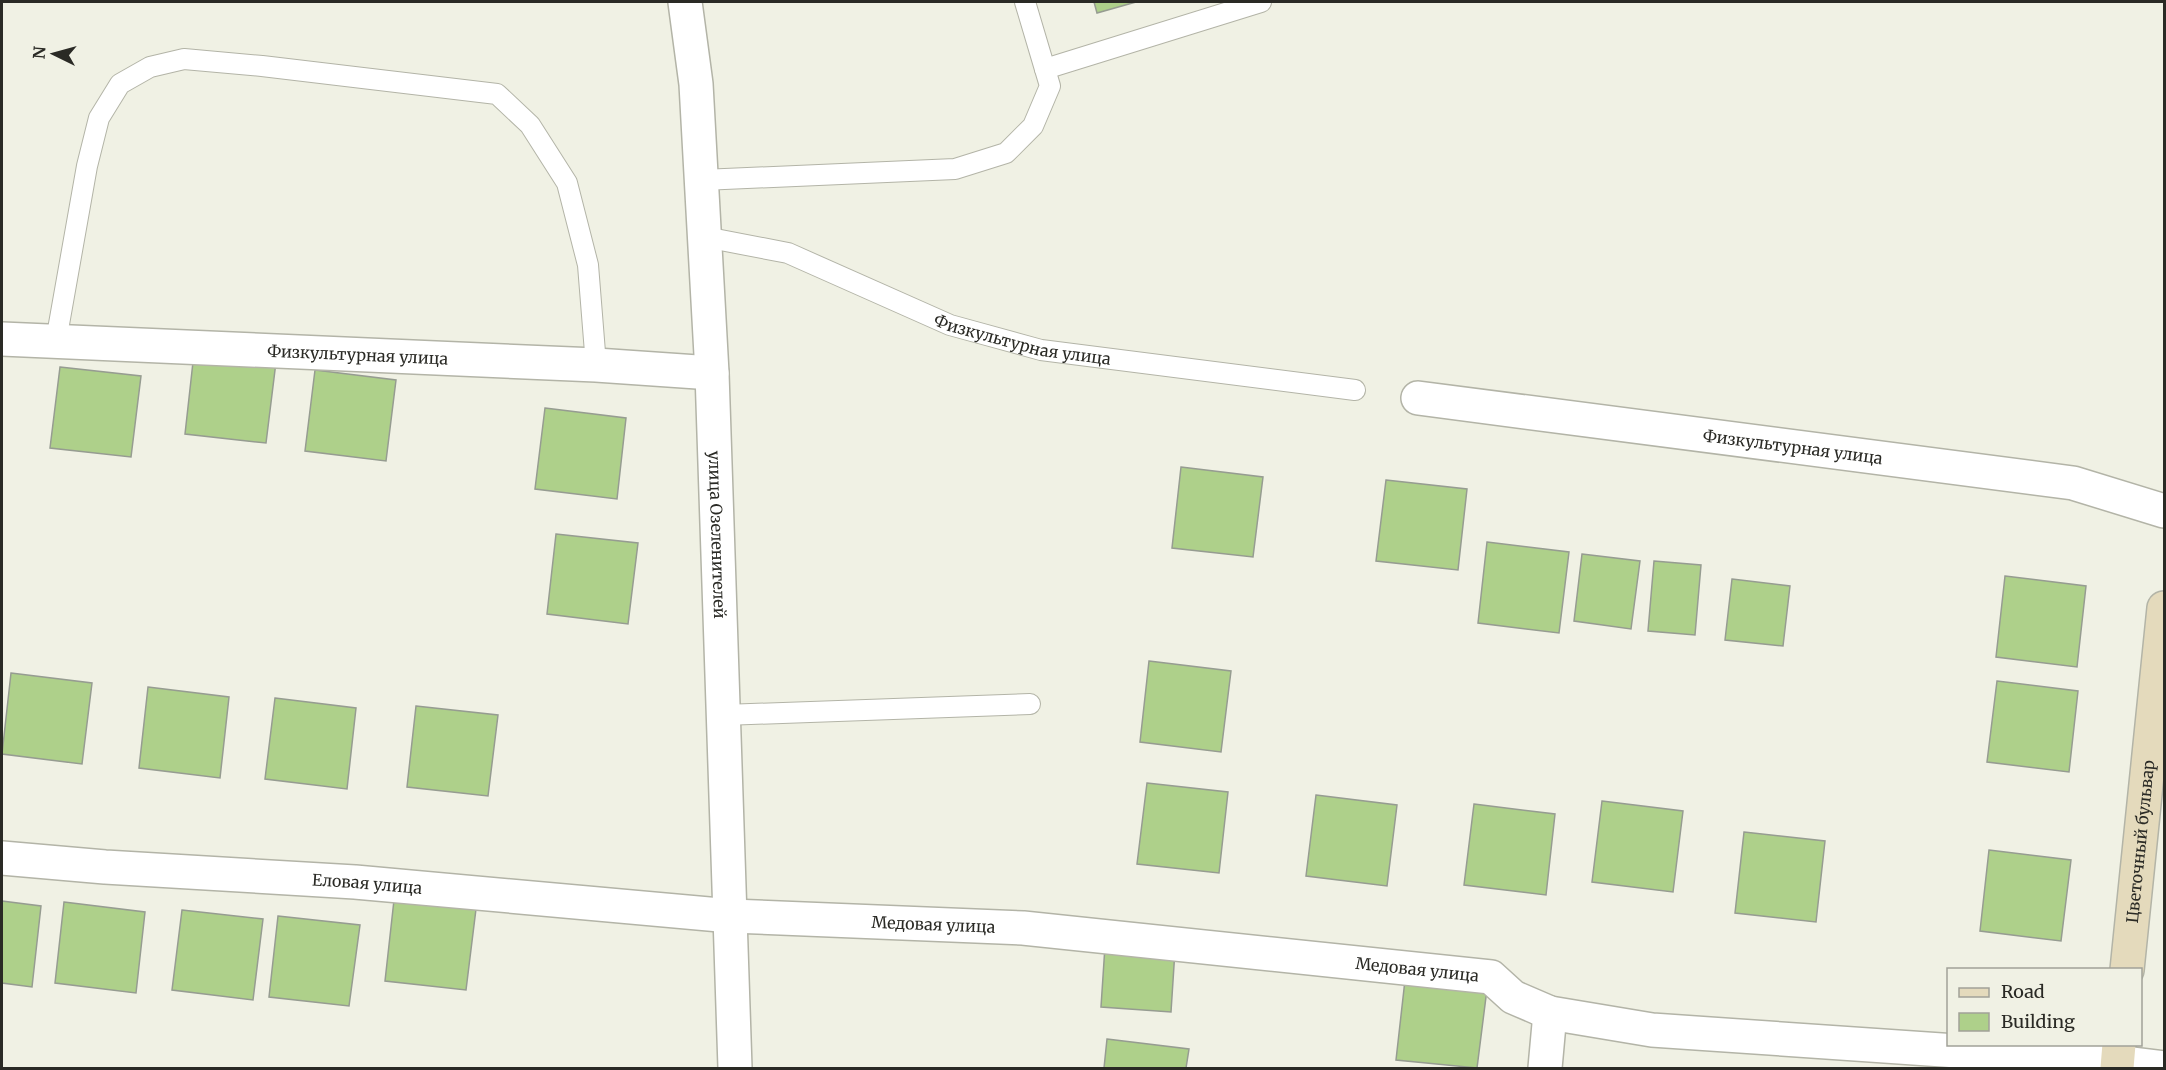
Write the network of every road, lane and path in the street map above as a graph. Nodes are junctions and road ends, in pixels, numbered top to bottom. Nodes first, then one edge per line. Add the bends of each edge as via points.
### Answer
1 (685, 2) edge
2 (1025, 2) edge
3 (1261, 2) edge
4 (1045, 69) junction
5 (702, 180) junction
6 (705, 237) junction
7 (2, 339) edge
8 (56, 341) junction
9 (596, 365) junction
10 (712, 373) junction
11 (1355, 390) dead end
12 (1418, 398) dead end
13 (2164, 511) edge
14 (2164, 608) edge
15 (1030, 704) dead end
16 (724, 715) junction
17 (2, 858) edge
18 (731, 916) junction
19 (2127, 968) edge
20 (1550, 1013) junction
21 (2118, 1058) edge
22 (735, 1068) edge
23 (1545, 1068) edge
24 (2164, 1068) edge

1 - 5 street, улица Озеленителей via 696,84
2 - 4 lane
3 - 4 lane
4 - 5 lane via 1050,86 1033,126 1006,153 955,169
5 - 6 street, улица Озеленителей
6 - 10 street, улица Озеленителей
6 - 11 lane, Физкультурная улица via 788,253 950,325 1041,350
7 - 8 street, Физкультурная улица
8 - 9 street, Физкультурная улица
8 - 9 lane via 99,118 120,84 150,67 184,59 497,94 530,125 567,183 588,265
9 - 10 street, Физкультурная улица
10 - 16 street, улица Озеленителей
12 - 13 street, Физкультурная улица via 2073,483
14 - 19 street, Цветочный бульвар
15 - 16 lane
16 - 18 street, улица Озеленителей
17 - 18 street, Еловая улица via 355,882
18 - 20 street, Медовая улица via 1023,928 1491,977 1513,996
18 - 22 street, улица Озеленителей
20 - 21 street, Медовая улица via 1652,1030
20 - 23 street
21 - 24 street, Медовая улица

